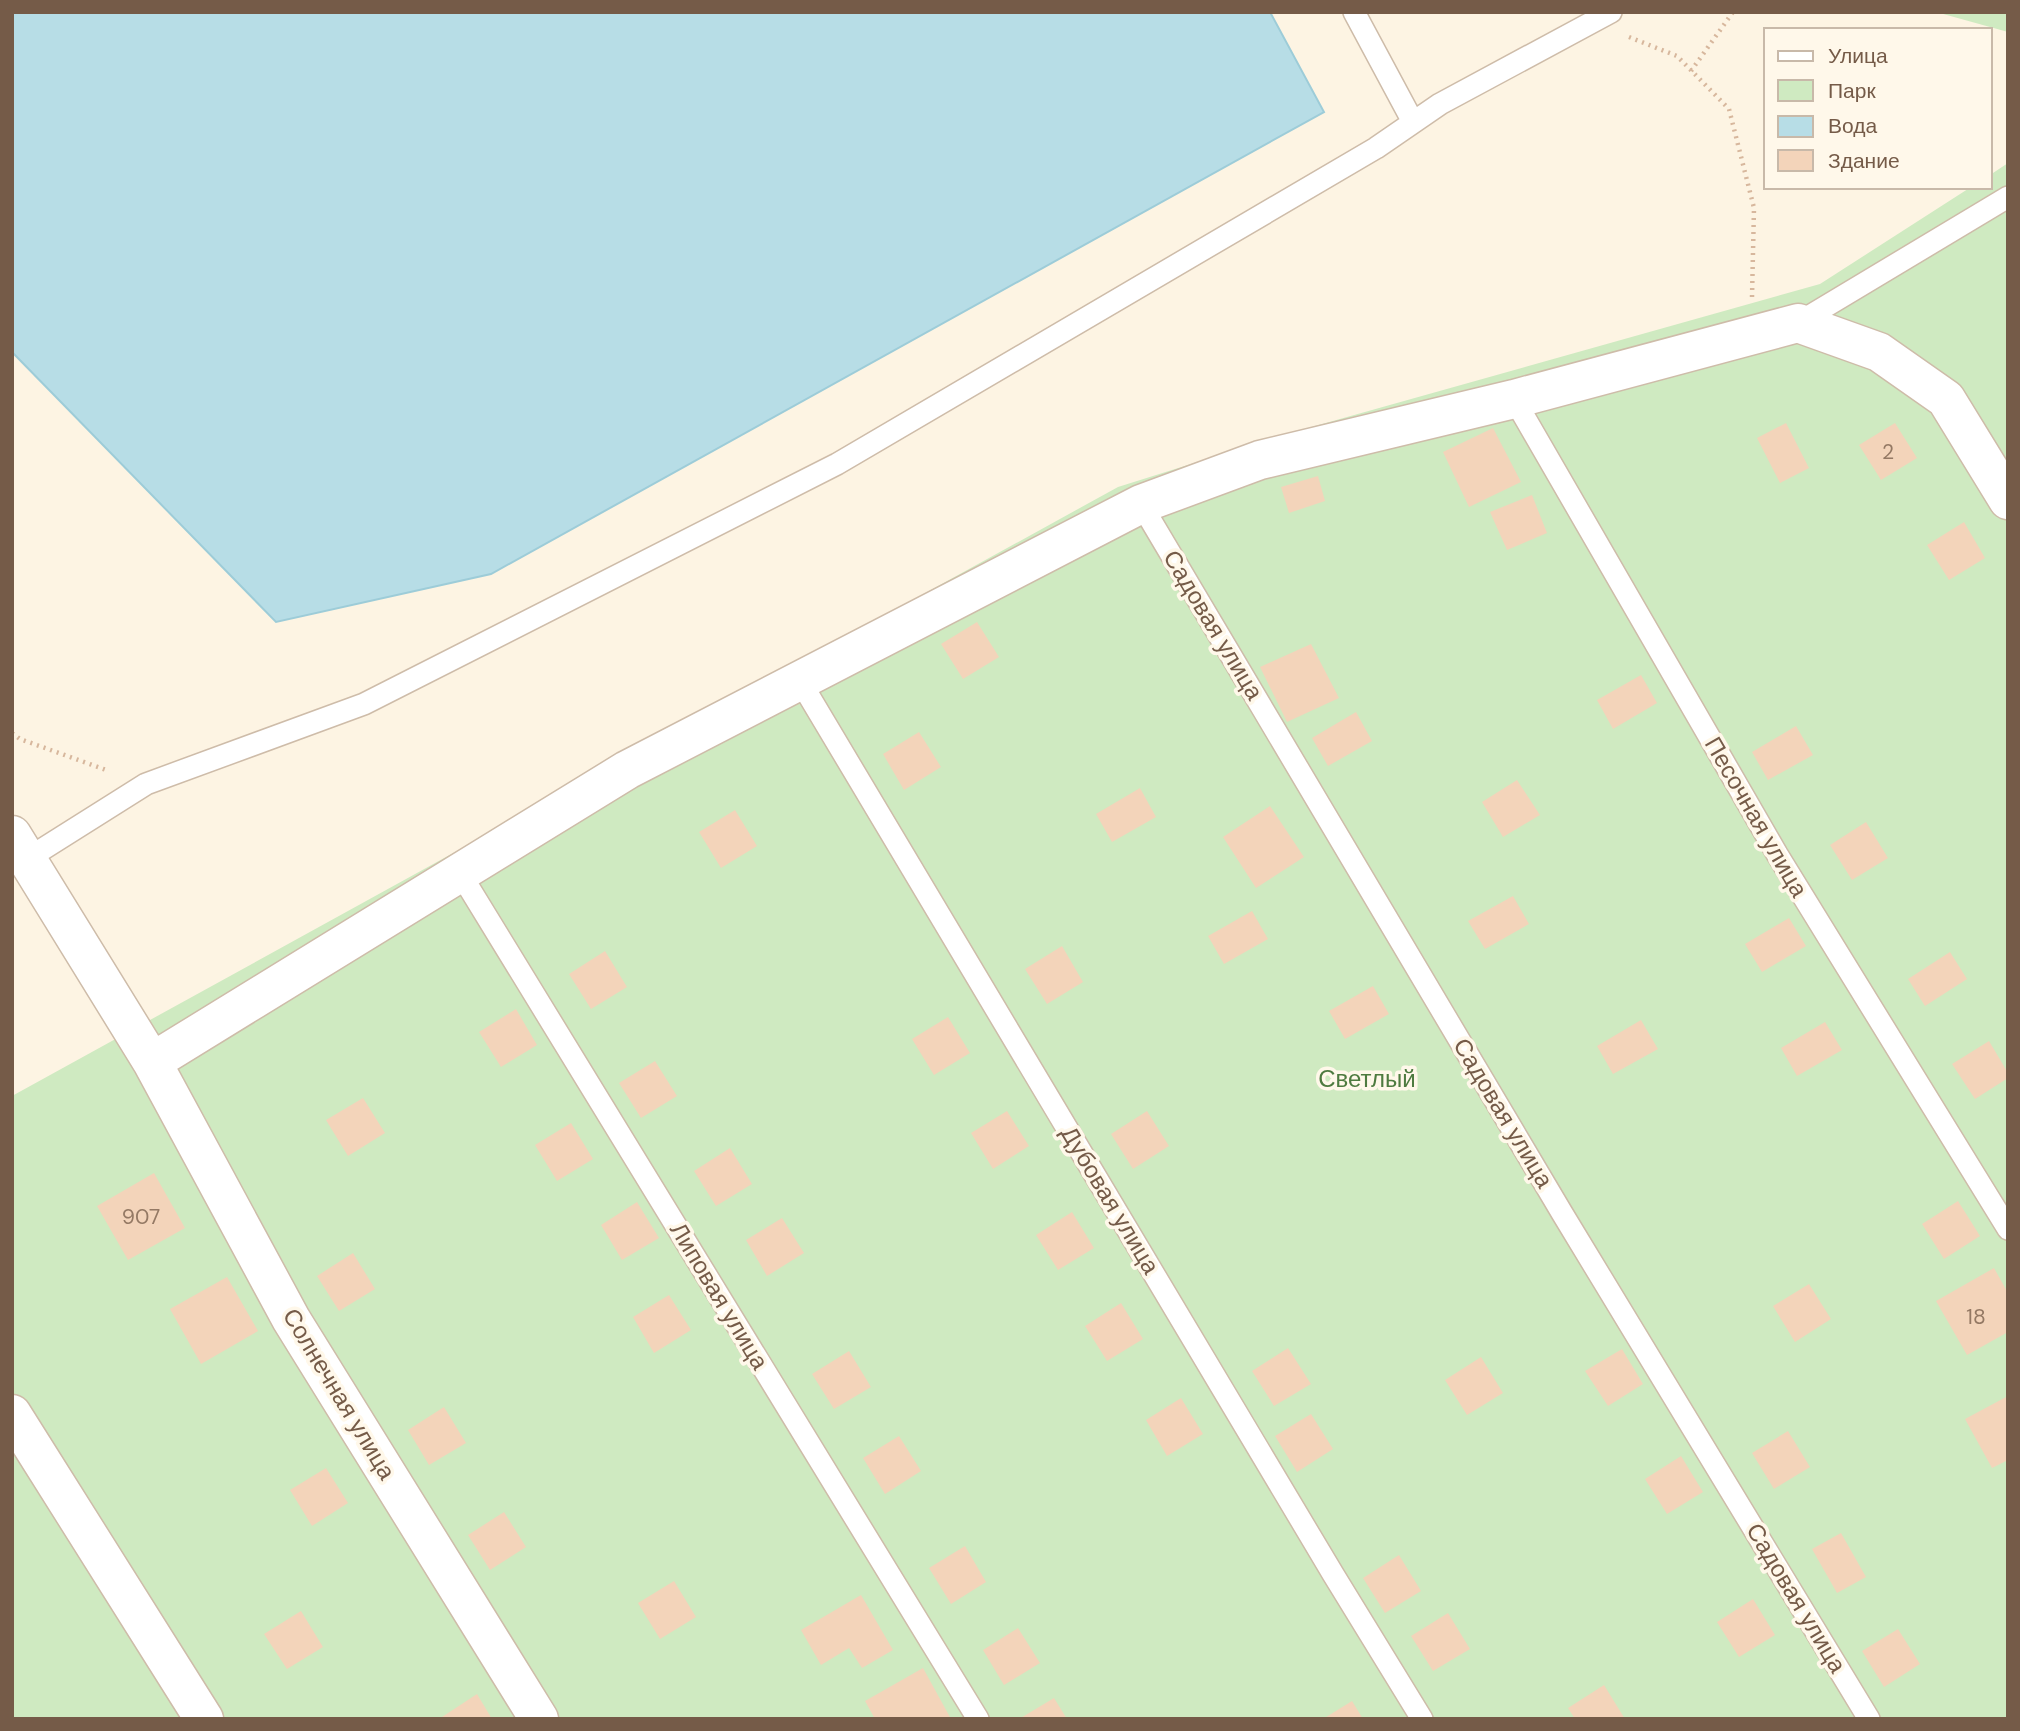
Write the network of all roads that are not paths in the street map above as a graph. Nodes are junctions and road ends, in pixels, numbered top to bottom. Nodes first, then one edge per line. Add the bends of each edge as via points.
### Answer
1 (1354, 12) edge
2 (1602, 17) edge
3 (1413, 122) junction
4 (2008, 197) edge
5 (1798, 323) junction
6 (1514, 398) junction
7 (2008, 500) edge
8 (1141, 504) junction
9 (800, 681) junction
10 (20, 847) edge
11 (460, 873) junction
12 (152, 1062) junction
13 (2008, 1229) edge
14 (18, 1432) edge
15 (204, 1719) edge
16 (539, 1719) edge
17 (978, 1719) edge
18 (1422, 1719) edge
19 (1869, 1719) edge

1 - 3 lane
2 - 3 lane
3 - 10 lane via 1376,148 836,464 364,704 146,784
4 - 5 lane
5 - 6 street
5 - 7 street via 1880,352 1946,399
6 - 8 street via 1259,460
6 - 13 lane, Песочная улица via 1777,854
8 - 9 street
8 - 19 lane, Садовая улица
9 - 11 street via 627,770
9 - 18 lane, Дубовая улица
10 - 12 street, Солнечная улица
11 - 12 street
11 - 17 lane, Липовая улица
12 - 16 street, Солнечная улица via 291,1319
14 - 15 street

